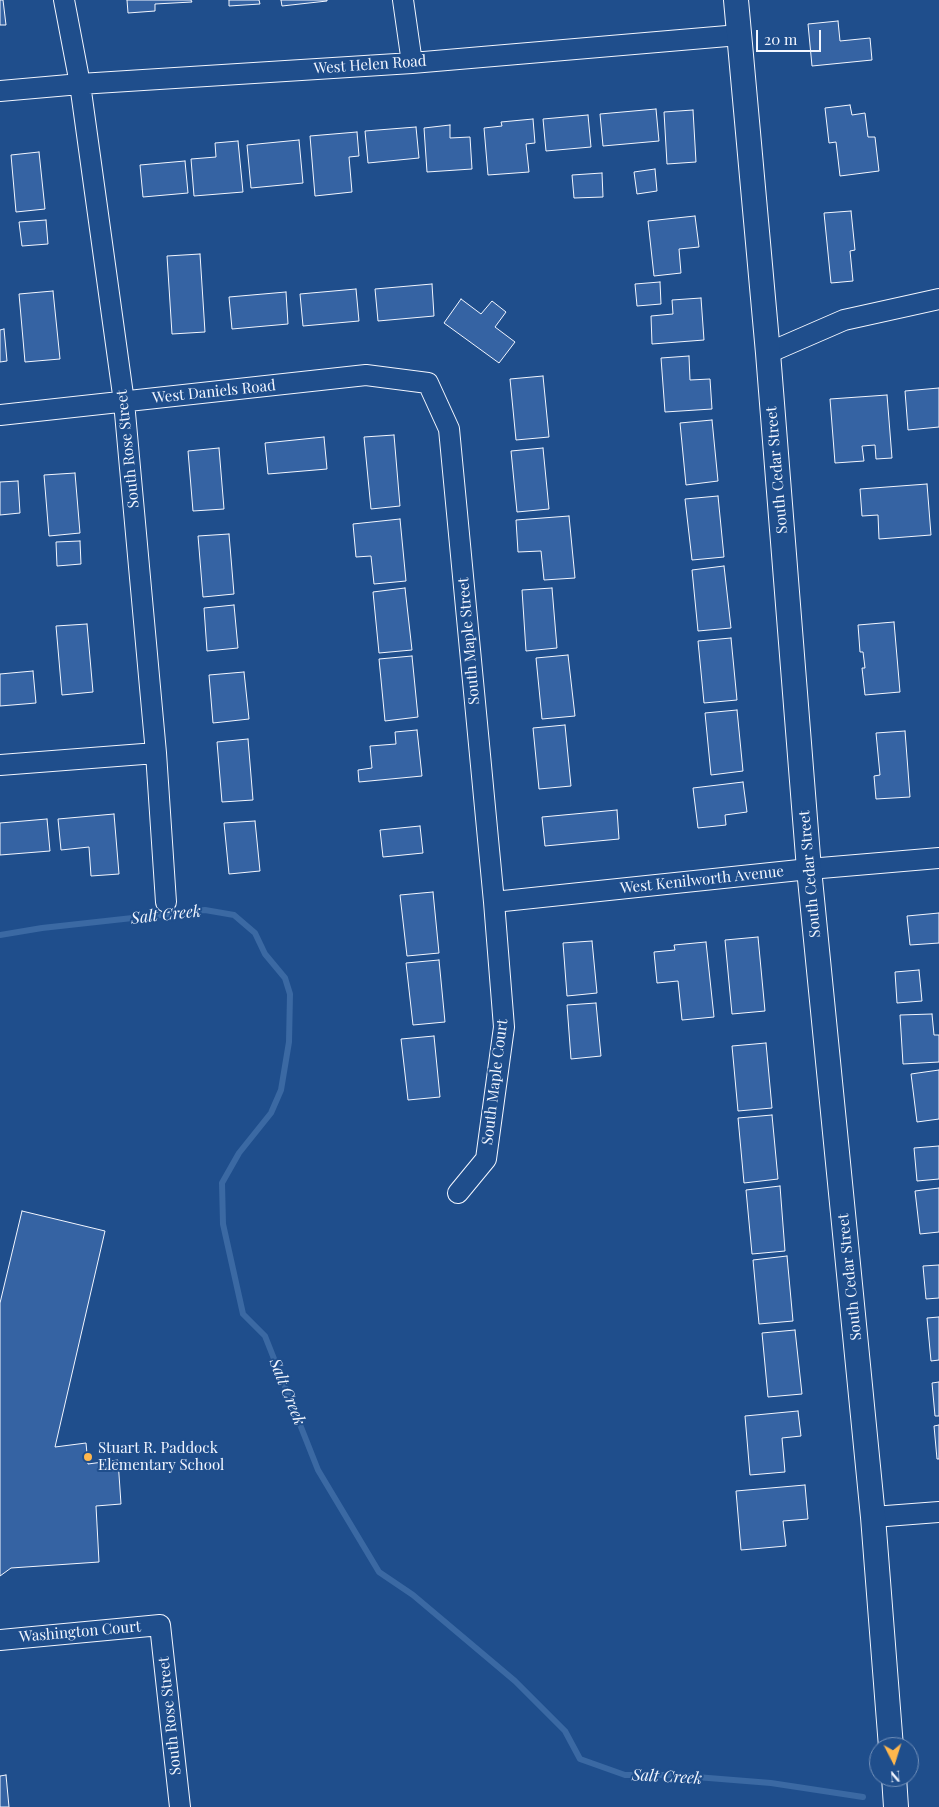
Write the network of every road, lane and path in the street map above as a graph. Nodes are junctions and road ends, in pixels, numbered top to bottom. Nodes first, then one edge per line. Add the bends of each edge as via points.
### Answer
1 (64, 0) edge
2 (403, 0) edge
3 (736, 0) edge
4 (739, 35) junction
5 (412, 63) junction
6 (80, 84) junction
7 (0, 92) edge
8 (939, 300) edge
9 (768, 353) junction
10 (428, 384) joint
11 (124, 402) junction
12 (0, 415) edge
13 (156, 753) junction
14 (0, 765) edge
15 (939, 858) edge
16 (809, 869) junction
17 (166, 902) dead end
18 (494, 902) junction
19 (458, 1193) dead end
20 (939, 1512) edge
21 (874, 1517) junction
22 (160, 1625) joint
23 (0, 1640) edge
24 (890, 1737) edge
25 (895, 1787) edge
26 (180, 1807) edge
27 (896, 1807) edge

1 - 6 street, South Rose Street
2 - 5 street
3 - 4 street, South Cedar Street
4 - 5 street, West Helen Road
4 - 9 street, South Cedar Street
5 - 6 street, West Helen Road
6 - 7 street, West Helen Road
6 - 11 street, South Rose Street
8 - 9 street via 844,320
9 - 16 street, South Cedar Street
10 - 11 street, West Daniels Road via 366,376
10 - 18 street, South Maple Street via 449,429
11 - 12 street, West Daniels Road
11 - 13 street, South Rose Street
13 - 14 street
13 - 17 street, South Rose Street
15 - 16 street, West Kenilworth Avenue
16 - 18 street, West Kenilworth Avenue
16 - 21 street, South Cedar Street
18 - 19 street, South Maple Court via 504,1027 486,1159
20 - 21 street
21 - 24 street, South Cedar Street
22 - 23 street, Washington Court
22 - 26 street, South Rose Street
25 - 27 street

